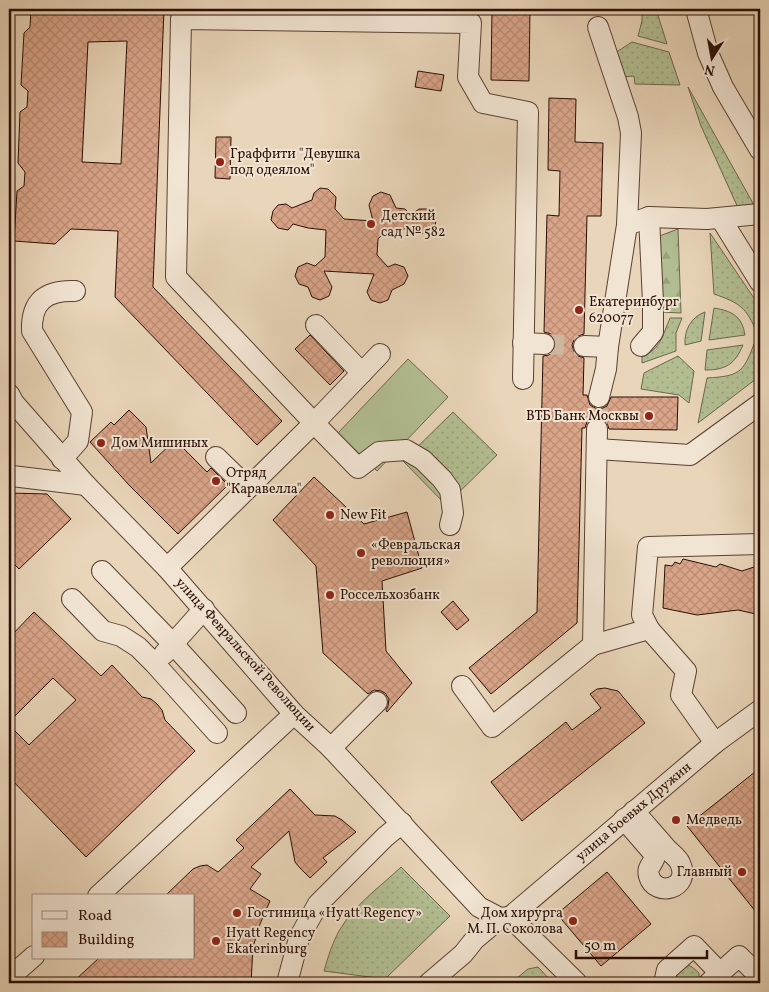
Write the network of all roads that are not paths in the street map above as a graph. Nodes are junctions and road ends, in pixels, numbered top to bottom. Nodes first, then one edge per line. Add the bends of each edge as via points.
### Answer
1 (696, 9) edge
2 (452, 15) edge
3 (598, 27) dead end
4 (760, 148) edge
5 (760, 214) edge
6 (649, 217) junction
7 (721, 218) junction
8 (627, 224) junction
9 (760, 282) edge
10 (75, 290) dead end
11 (316, 324) dead end
12 (523, 343) junction
13 (544, 344) tunnel mouth
14 (584, 346) tunnel mouth
15 (641, 346) dead end
16 (608, 347) junction
17 (380, 354) dead end
18 (362, 373) junction
19 (523, 379) dead end
20 (599, 397) tunnel mouth
21 (11, 402) edge
22 (760, 404) edge
23 (314, 423) junction
24 (597, 429) tunnel mouth
25 (597, 449) junction
26 (216, 457) dead end
27 (62, 459) junction
28 (12, 476) dead end
29 (86, 485) junction
30 (248, 488) junction
31 (450, 525) dead end
32 (760, 544) edge
33 (167, 568) junction
34 (102, 571) dead end
35 (72, 599) dead end
36 (204, 609) junction
37 (649, 628) junction
38 (173, 644) junction
39 (593, 644) junction
40 (155, 664) junction
41 (462, 686) dead end
42 (377, 702) dead end
43 (760, 710) edge
44 (236, 713) dead end
45 (294, 714) junction
46 (217, 733) dead end
47 (714, 743) junction
48 (331, 748) junction
49 (402, 823) junction
50 (100, 894) edge
51 (505, 917) junction
52 (32, 958) edge
53 (760, 977) edge
54 (714, 978) edge
55 (9, 981) edge
56 (287, 983) edge
57 (429, 983) edge
58 (577, 983) edge
59 (664, 983) edge

1 - 4 street via 708,53
2 - 12 street via 471,23 468,77 483,103 528,112
2 - 23 street via 180,19 176,277
3 - 8 street via 631,134
5 - 7 street
6 - 7 street
6 - 8 street
6 - 15 street via 653,332
7 - 9 street
8 - 16 street
10 - 27 street via 51,293 34,307 32,318 32,331 82,412 78,441
11 - 18 street
12 - 13 street
12 - 19 street
14 - 16 street
16 - 20 street
17 - 18 street
18 - 23 street
21 - 27 street, улица Февральской Революции
22 - 25 street via 690,455
23 - 30 street
23 - 31 street via 358,468 379,452 406,450 423,460 450,490 453,513
24 - 25 street
25 - 39 street
26 - 30 street
27 - 29 street, улица Февральской Революции
28 - 29 street
29 - 33 street, улица Февральской Революции
30 - 33 street
32 - 37 street via 648,547 642,615
33 - 36 street, улица Февральской Революции
34 - 38 street
35 - 40 street via 103,631 121,636
36 - 38 street
36 - 45 street, улица Февральской Революции
37 - 39 street
37 - 47 street via 686,671 681,695
38 - 40 street
38 - 44 street
39 - 41 street via 492,726
40 - 46 street
42 - 48 street
43 - 47 street, улица Боевых Дружин
45 - 48 street, улица Февральской Революции
45 - 50 street
47 - 51 street, улица Боевых Дружин
48 - 49 street, улица Февральской Революции
49 - 51 street, улица Февральской Революции via 479,907
49 - 56 street via 318,904 299,938
51 - 57 street, улица Боевых Дружин
51 - 58 street, улица Февральской Революции
52 - 55 street
53 - 54 street via 740,956
54 - 59 street via 694,946 667,970

